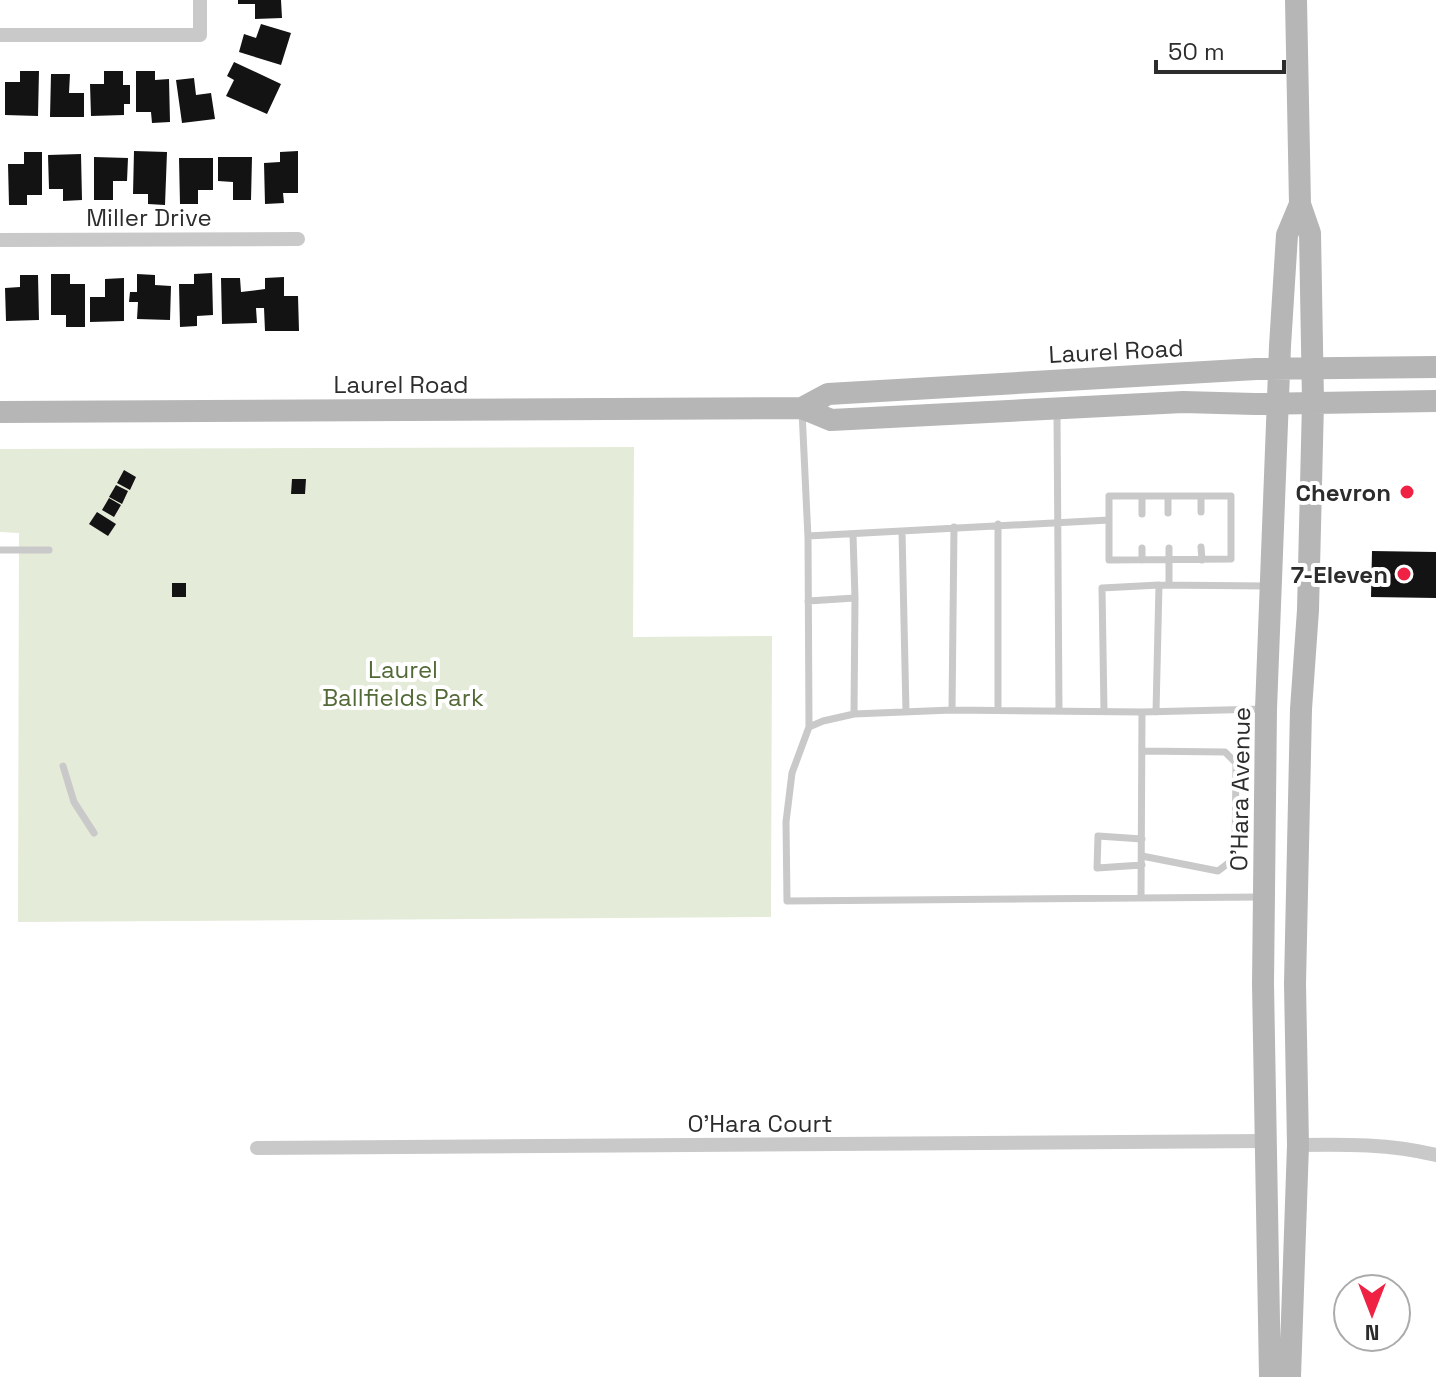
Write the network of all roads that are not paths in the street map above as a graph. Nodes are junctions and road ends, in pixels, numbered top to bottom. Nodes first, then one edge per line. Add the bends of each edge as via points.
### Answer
1 (200, 0) edge
2 (1296, 0) edge
3 (0, 35) edge
4 (1300, 204) junction
5 (298, 239) dead end
6 (0, 240) edge
7 (1436, 367) edge
8 (1312, 368) junction
9 (1280, 369) junction
10 (1436, 401) edge
11 (1313, 402) junction
12 (1279, 403) junction
13 (802, 408) junction
14 (1057, 409) junction
15 (0, 412) edge
16 (1142, 496) junction
17 (1168, 496) junction
18 (1201, 496) junction
19 (1201, 512) dead end
20 (1168, 513) dead end
21 (1142, 514) dead end
22 (1059, 520) junction
23 (1109, 520) junction
24 (998, 524) junction
25 (954, 527) junction
26 (902, 531) junction
27 (853, 535) junction
28 (808, 540) junction
29 (1201, 547) dead end
30 (1142, 548) dead end
31 (1169, 548) dead end
32 (0, 550) edge
33 (49, 550) dead end
34 (1142, 560) junction
35 (1169, 560) junction
36 (1202, 560) junction
37 (1159, 585) junction
38 (1169, 585) junction
39 (1272, 586) junction
40 (855, 598) junction
41 (808, 601) junction
42 (1266, 709) junction
43 (952, 710) junction
44 (998, 710) junction
45 (1059, 710) junction
46 (1104, 711) junction
47 (906, 712) junction
48 (1142, 712) junction
49 (1156, 712) junction
50 (854, 714) junction
51 (809, 727) junction
52 (1142, 751) junction
53 (63, 766) dead end
54 (94, 833) dead end
55 (1142, 839) junction
56 (1142, 861) junction
57 (1264, 897) junction
58 (1141, 898) junction
59 (1264, 1141) junction
60 (1298, 1145) junction
61 (257, 1148) dead end
62 (1436, 1155) edge
63 (1280, 1372) edge

1 - 3 street via 200,35
2 - 4 main road, O'Hara Avenue
4 - 8 main road, O'Hara Avenue via 1310,233
4 - 9 main road, O'Hara Avenue via 1287,235
5 - 6 street, Miller Drive
7 - 8 main road, Laurel Road
8 - 9 main road, Laurel Road
8 - 11 main road, O'Hara Avenue
9 - 12 main road, O'Hara Avenue
9 - 13 main road, Laurel Road via 828,394
10 - 11 main road, Laurel Road
11 - 12 main road, Laurel Road
11 - 60 main road, O'Hara Avenue via 1295,984
12 - 14 main road, Laurel Road
12 - 39 main road, O'Hara Avenue
13 - 14 main road, Laurel Road via 831,420
13 - 15 main road, Laurel Road
13 - 28 lane
14 - 22 lane
16 - 17 lane
16 - 21 lane
16 - 23 lane via 1109,496
17 - 18 lane
17 - 20 lane
18 - 19 lane
18 - 36 lane via 1231,496 1231,559
22 - 23 lane
22 - 24 lane
22 - 45 lane
23 - 34 lane via 1109,560
24 - 25 lane
24 - 44 lane
25 - 26 lane
25 - 43 lane
26 - 27 lane
26 - 47 lane
27 - 28 lane
27 - 40 lane
28 - 41 lane
29 - 36 lane
30 - 34 lane
31 - 35 lane
32 - 33 lane
34 - 35 lane
35 - 36 lane
35 - 38 lane
37 - 38 lane
37 - 46 lane via 1102,588
37 - 49 lane
38 - 39 lane
39 - 42 main road, O'Hara Avenue
40 - 41 lane
40 - 50 lane
41 - 51 lane
42 - 49 lane
42 - 57 main road, O'Hara Avenue
43 - 44 lane
43 - 47 lane
44 - 45 lane
45 - 46 lane
46 - 48 lane
47 - 50 lane
48 - 49 lane
48 - 52 lane
50 - 51 lane
51 - 58 lane via 792,773 787,810 787,901
52 - 55 lane
52 - 56 lane via 1225,752 1236,763 1235,858 1230,864 1218,871
53 - 54 lane via 74,802
55 - 56 lane
55 - 56 lane via 1098,836 1097,868
56 - 58 lane
57 - 58 lane
57 - 59 main road, O'Hara Avenue
59 - 61 street, O'Hara Court
59 - 63 main road, O'Hara Avenue
60 - 62 street via 1371,1145
60 - 63 main road, O'Hara Avenue

